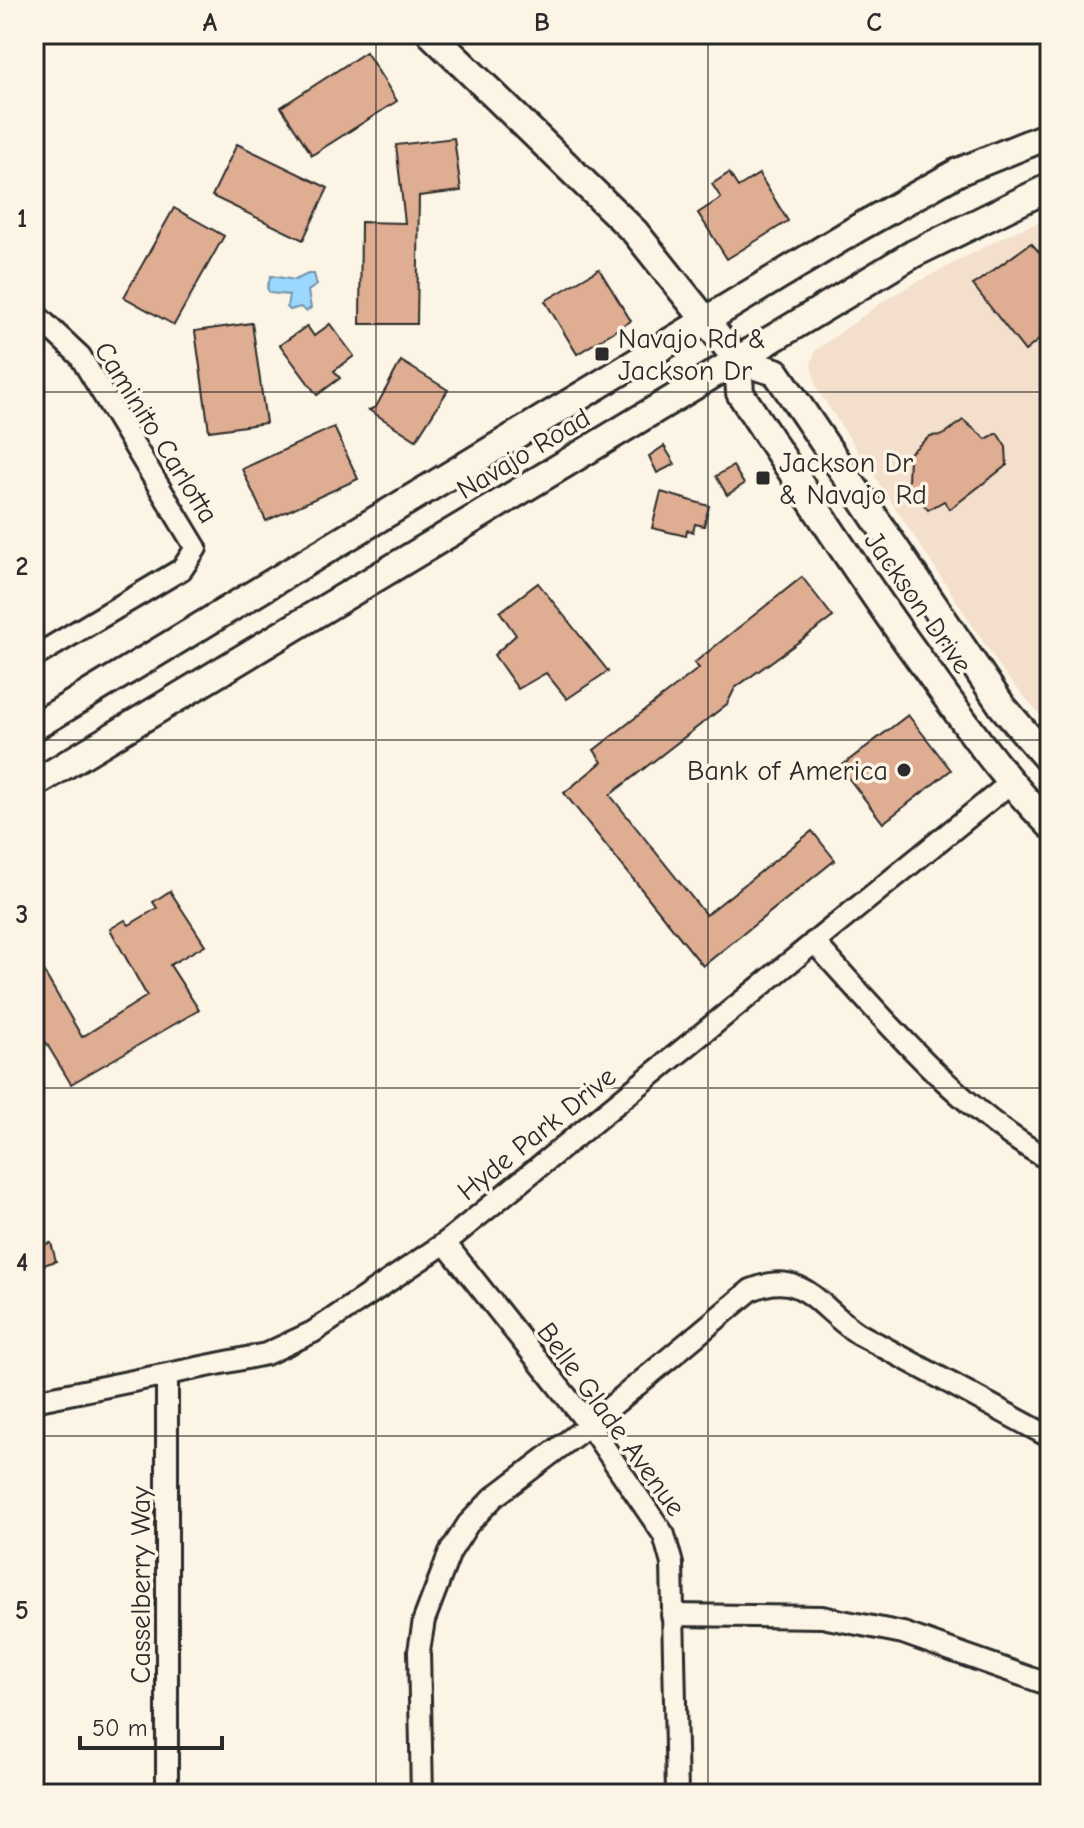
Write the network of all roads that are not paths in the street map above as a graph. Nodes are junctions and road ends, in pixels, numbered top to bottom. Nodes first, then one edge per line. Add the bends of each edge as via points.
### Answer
1 (431, 34) edge
2 (1050, 135) edge
3 (1050, 187) edge
4 (34, 313) edge
5 (707, 320) junction
6 (738, 361) junction
7 (34, 657) edge
8 (34, 727) edge
9 (980, 747) junction
10 (1045, 757) edge
11 (34, 784) edge
12 (1009, 784) junction
13 (1050, 794) edge
14 (1050, 825) edge
15 (814, 942) junction
16 (1050, 1160) edge
17 (445, 1243) junction
18 (167, 1377) junction
19 (34, 1401) edge
20 (589, 1425) junction
21 (1050, 1437) edge
22 (672, 1615) junction
23 (1050, 1685) edge
24 (167, 1794) edge
25 (422, 1794) edge
26 (677, 1794) edge

1 - 5 main road, Jackson Drive via 612,207
2 - 5 main road, Navajo Road via 958,172
3 - 6 main road, Navajo Road via 913,254
4 - 7 street, Caminito Carlotta via 80,356 196,548 182,569
5 - 6 main road, Jackson Drive
5 - 8 main road, Navajo Road
6 - 9 main road, Jackson Drive via 740,393 867,589
6 - 10 main road, Jackson Drive via 776,372 976,668
6 - 11 main road, Navajo Road
9 - 10 main road
9 - 12 main road, Jackson Drive
12 - 13 main road
12 - 14 main road, Jackson Drive
12 - 15 street, Hyde Park Drive
15 - 16 street via 962,1096
15 - 17 street, Hyde Park Drive
17 - 18 street, Hyde Park Drive via 313,1332 266,1354
17 - 20 street, Belle Glade Avenue
18 - 19 street, Hyde Park Drive
18 - 24 street, Casselberry Way
20 - 21 street via 751,1290 787,1281 806,1290 859,1334
20 - 22 street, Belle Glade Avenue via 664,1535 672,1564
20 - 25 street via 494,1497 450,1552 424,1620 419,1651
22 - 23 street via 822,1617 903,1633
22 - 26 street, Belle Glade Avenue

